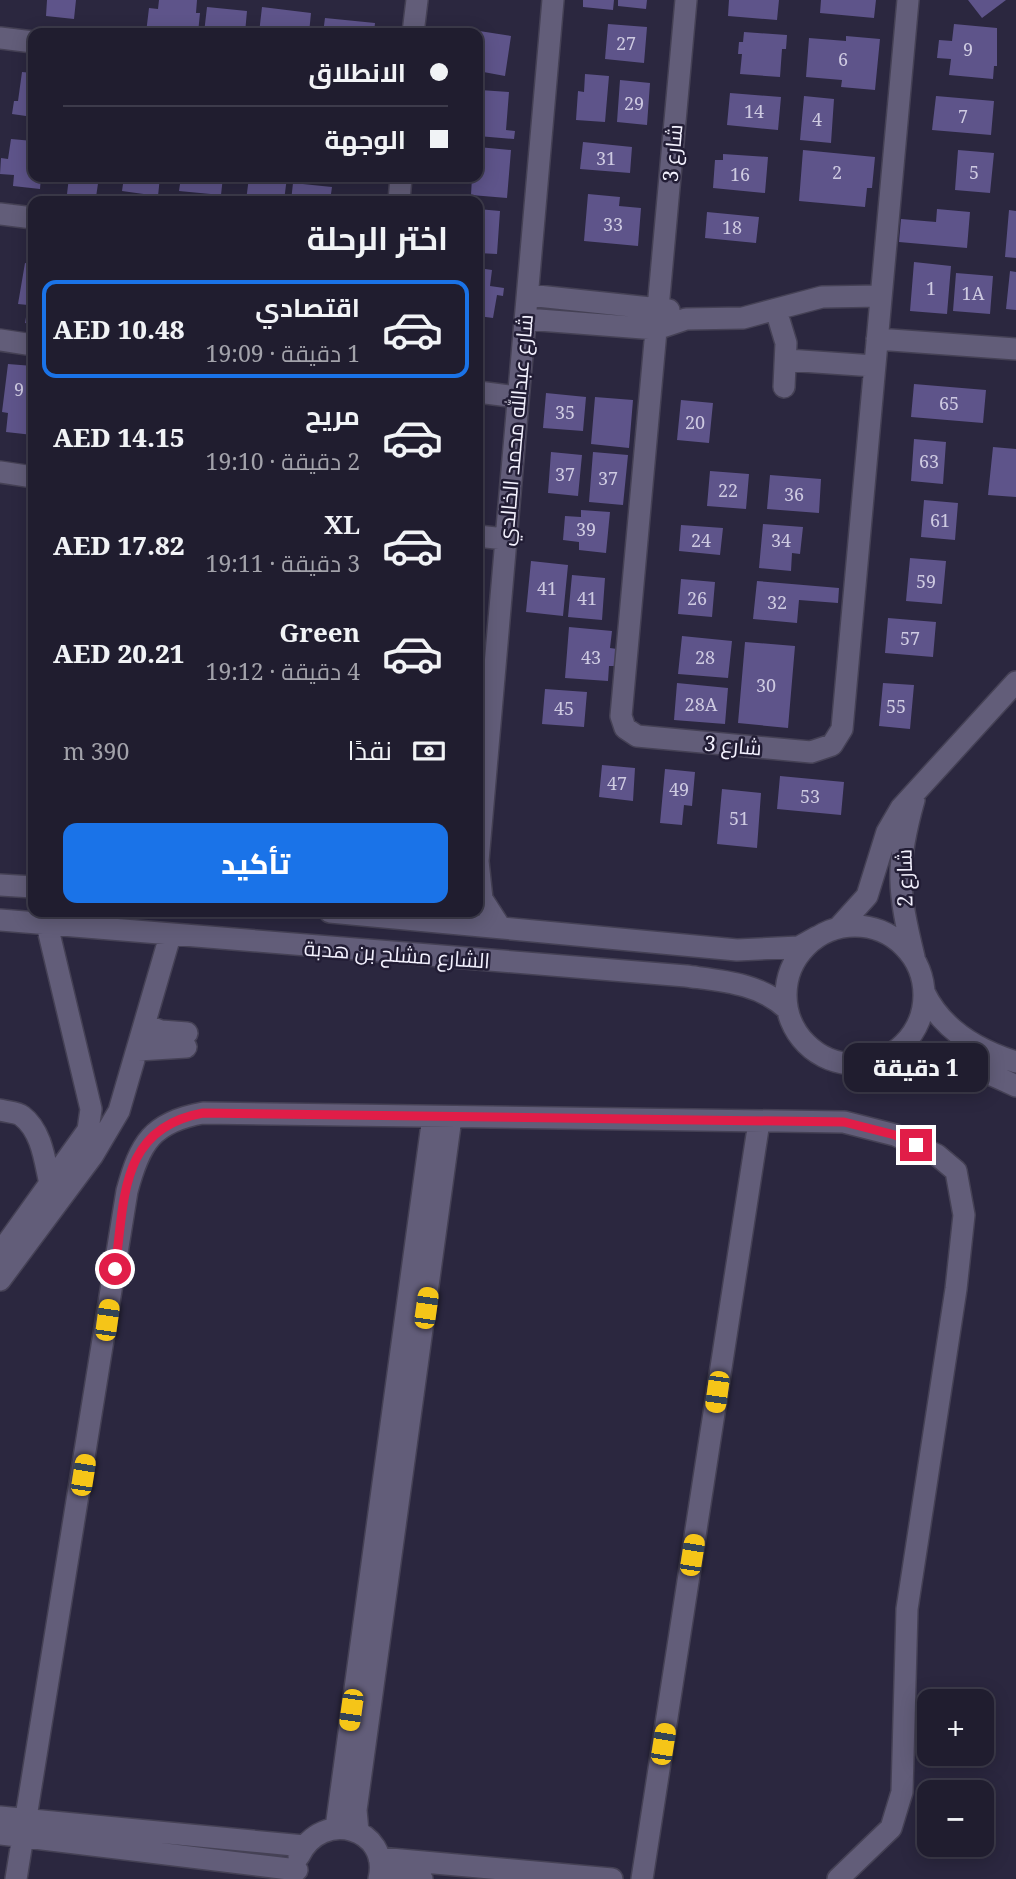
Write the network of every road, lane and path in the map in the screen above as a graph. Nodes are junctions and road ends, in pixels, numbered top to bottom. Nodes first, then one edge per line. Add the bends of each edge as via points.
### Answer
1 (417, 0) edge
2 (553, 0) edge
3 (686, 0) edge
4 (908, 0) edge
5 (414, 28) edge
6 (0, 38) edge
7 (28, 41) edge
8 (0, 214) edge
9 (28, 217) edge
10 (528, 295) junction
11 (881, 296) junction
12 (658, 306) junction
13 (776, 310) junction
14 (526, 319) junction
15 (687, 319) junction
16 (656, 329) junction
17 (877, 339) junction
18 (0, 340) edge
19 (28, 344) edge
20 (1016, 349) edge
21 (787, 360) junction
22 (874, 366) junction
23 (785, 387) dead end
24 (483, 393) edge
25 (517, 397) junction
26 (0, 472) edge
27 (28, 476) edge
28 (483, 537) edge
29 (504, 539) junction
30 (487, 640) edge
31 (1016, 681) edge
32 (483, 741) edge
33 (915, 795) junction
34 (0, 885) edge
35 (28, 887) edge
36 (483, 901) edge
37 (452, 917) edge
38 (0, 920) edge
39 (47, 925) junction
40 (500, 927) junction
41 (839, 928) junction
42 (170, 936) junction
43 (817, 937) junction
44 (914, 961) junction
45 (924, 992) junction
46 (787, 1009) junction
47 (145, 1025) junction
48 (138, 1050) junction
49 (882, 1058) junction
50 (1016, 1062) edge
51 (1016, 1086) edge
52 (0, 1110) edge
53 (442, 1117) junction
54 (759, 1122) junction
55 (50, 1184) junction
56 (0, 1253) edge
57 (0, 1280) edge
58 (357, 1738) junction
59 (0, 1817) edge
60 (24, 1828) junction
61 (336, 1828) junction
62 (358, 1832) junction
63 (0, 1834) edge
64 (304, 1846) junction
65 (379, 1871) edge
66 (298, 1874) edge
67 (16, 1879) edge
68 (422, 1879) edge
69 (612, 1879) edge
70 (642, 1879) edge
71 (838, 1879) edge

1 - 5 street
2 - 10 street, شارع عبدالله محمد الخالدي
3 - 12 street, شارع 3
4 - 11 street, شارع 3
6 - 7 street
8 - 9 street
10 - 12 street
10 - 14 street, شارع عبدالله محمد الخالدي
11 - 13 street via 822,297
11 - 17 street, شارع 3
12 - 15 street
12 - 16 street, شارع 3
13 - 15 street via 743,318
13 - 21 street
14 - 16 street
14 - 25 street, شارع عبدالله محمد الخالدي
15 - 16 street
16 - 22 street, شارع 3 via 621,716 625,728 637,736 811,752 837,741 842,729
17 - 20 street
17 - 22 street, شارع 3
18 - 19 street
21 - 22 street
21 - 23 street
24 - 25 street
25 - 29 street, شارع عبدالله محمد الخالدي
26 - 27 street
28 - 29 street
29 - 30 street, شارع عبدالله محمد الخالدي
30 - 32 street, شارع عبدالله محمد الخالدي
31 - 33 street, شارع 2
33 - 41 street, شارع 2 via 887,832 867,896
33 - 44 street, شارع 2 via 900,859 901,904
34 - 35 street
36 - 40 street, شارع عبدالله محمد الخالدي
37 - 40 street, الشارع مشلح بن هدبة
38 - 39 street, الشارع مشلح بن هدبة
39 - 42 street, الشارع مشلح بن هدبة
39 - 55 street via 90,1109 88,1130
40 - 43 street, الشارع مشلح بن هدبة via 737,950 799,947
41 - 43 street
41 - 44 street via 865,927 890,935
42 - 46 street, الشارع مشلح بن هدبة via 686,976 742,984 767,993
42 - 47 street
43 - 46 street via 791,968
44 - 45 street
45 - 49 street via 917,1024 908,1038
45 - 50 street via 936,1015 955,1033
46 - 49 street via 806,1044 823,1056 842,1063
47 - 48 street
47 - 48 street via 187,1040
48 - 57 street via 111,1126
49 - 51 street via 959,1061
52 - 55 street via 22,1115 35,1133
53 - 54 street
53 - 58 street
53 - 60 street via 203,1113 162,1126 145,1142 127,1191
54 - 70 street
54 - 71 street via 844,1122 895,1135 937,1155 956,1171 964,1215 957,1289 907,1609 902,1792 891,1828
55 - 56 street
58 - 61 street
58 - 62 street
59 - 60 street
60 - 63 street
60 - 64 street
60 - 66 street
60 - 67 street
61 - 62 street
61 - 64 street via 323,1831
62 - 65 street via 367,1839
64 - 66 street
65 - 68 street
65 - 69 street

